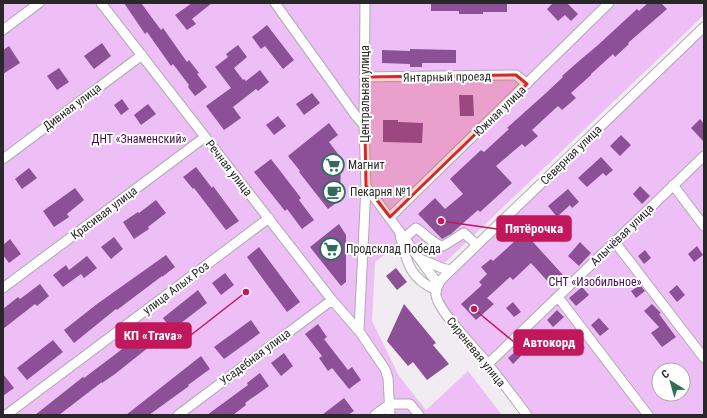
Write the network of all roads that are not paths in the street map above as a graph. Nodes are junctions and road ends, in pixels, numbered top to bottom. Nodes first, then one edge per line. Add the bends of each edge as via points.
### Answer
1 (39, 3) edge
2 (101, 3) edge
3 (275, 3) edge
4 (365, 3) edge
5 (609, 3) edge
6 (704, 27) edge
7 (3, 30) edge
8 (142, 56) junction
9 (364, 77) junction
10 (527, 84) junction
11 (364, 125) junction
12 (205, 137) junction
13 (704, 156) edge
14 (3, 160) edge
15 (673, 185) junction
16 (366, 186) junction
17 (390, 217) junction
18 (269, 218) junction
19 (704, 226) edge
20 (399, 230) junction
21 (404, 238) junction
22 (614, 241) junction
23 (477, 245) junction
24 (420, 259) junction
25 (451, 270) junction
26 (437, 287) junction
27 (3, 288) edge
28 (558, 297) junction
29 (332, 300) junction
30 (359, 331) junction
31 (704, 358) edge
32 (488, 364) junction
33 (390, 404) junction
34 (6, 415) edge
35 (178, 415) edge
36 (375, 415) edge
37 (390, 415) edge
38 (418, 415) edge
39 (527, 415) edge
40 (648, 415) edge

1 - 7 street
2 - 8 street, Речная улица
3 - 11 street
4 - 9 street, Центральная улица
5 - 10 street, Южная улица
6 - 23 street, Северная улица
8 - 12 street, Речная улица
8 - 14 street, Дивная улица
9 - 10 street, Янтарный проезд via 516,75
9 - 11 street, Центральная улица
10 - 17 street, Южная улица
11 - 16 street, Центральная улица
12 - 18 street, Речная улица
12 - 27 street, Красивая улица
13 - 15 street, Алычёвая улица
15 - 19 street
15 - 22 street, Алычёвая улица
16 - 17 street, Сиреневая улица
16 - 30 street, Центральная улица
17 - 20 street, Сиреневая улица
18 - 29 street, Речная улица
18 - 34 street, улица Алых Роз
20 - 21 street, Сиреневая улица
20 - 26 street via 410,270 426,286
21 - 23 street via 416,228 438,245 443,246 464,234
21 - 24 street, Сиреневая улица
22 - 28 street, Алычёвая улица
22 - 31 street
23 - 25 street, Северная улица
24 - 25 street
24 - 26 street, Сиреневая улица
25 - 26 street, Северная улица
26 - 32 street, Сиреневая улица via 436,297 443,311
28 - 32 street, Алычёвая улица
28 - 40 street
29 - 30 street, Речная улица
29 - 35 street, Усадебная улица
30 - 33 street, Речная улица via 385,369
32 - 39 street, Сиреневая улица
33 - 36 street
33 - 37 street, Речная улица
33 - 38 street via 410,404

